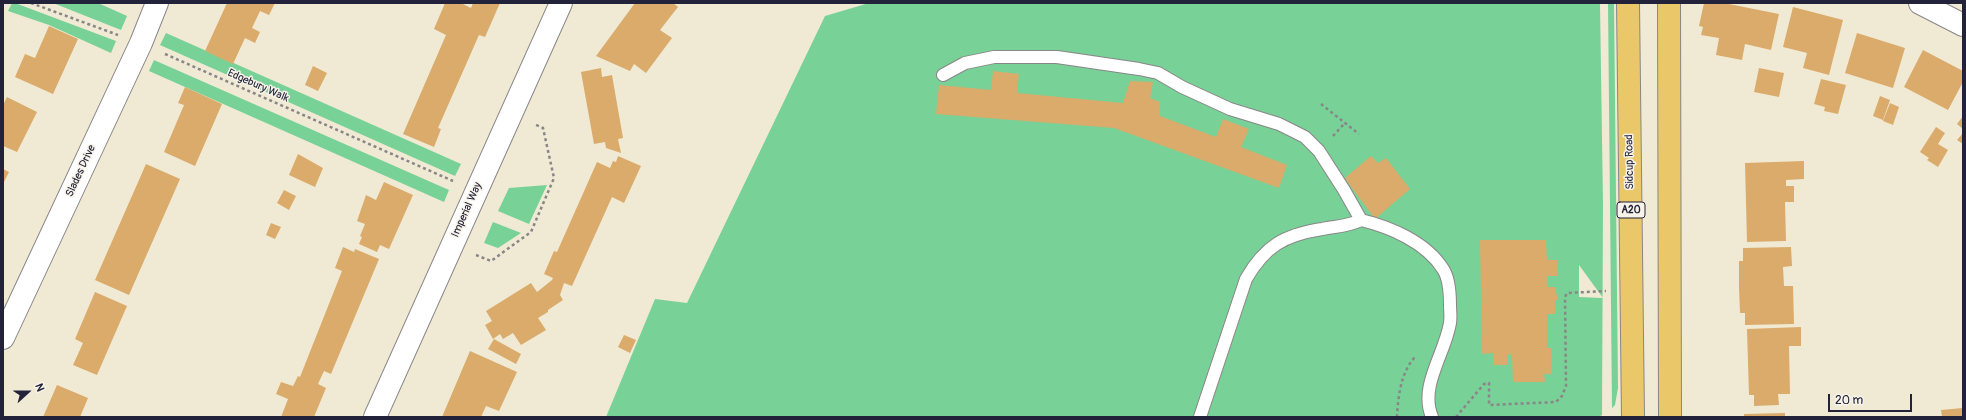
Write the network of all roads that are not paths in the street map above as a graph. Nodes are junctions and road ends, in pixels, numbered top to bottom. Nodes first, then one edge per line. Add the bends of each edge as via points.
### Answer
1 (157, 3) edge
2 (561, 3) edge
3 (1628, 3) edge
4 (1669, 3) edge
5 (1920, 3) edge
6 (1963, 25) edge
7 (943, 75) dead end
8 (1361, 220) junction
9 (3, 338) edge
10 (375, 417) edge
11 (1200, 417) edge
12 (1432, 417) edge
13 (1633, 417) edge
14 (1670, 417) edge

1 - 9 street, Slades Drive via 141,43
2 - 10 street, Imperial Way
3 - 13 highway, Sidcup Road / A20
4 - 14 highway
5 - 6 street
7 - 8 lane via 965,63 994,57 1057,57 1158,73 1230,109 1279,124 1305,137 1319,151
8 - 11 lane via 1346,226 1292,236 1273,245 1256,261 1246,279
8 - 12 lane via 1383,225 1424,248 1444,270 1450,294 1450,322 1431,378 1428,407

